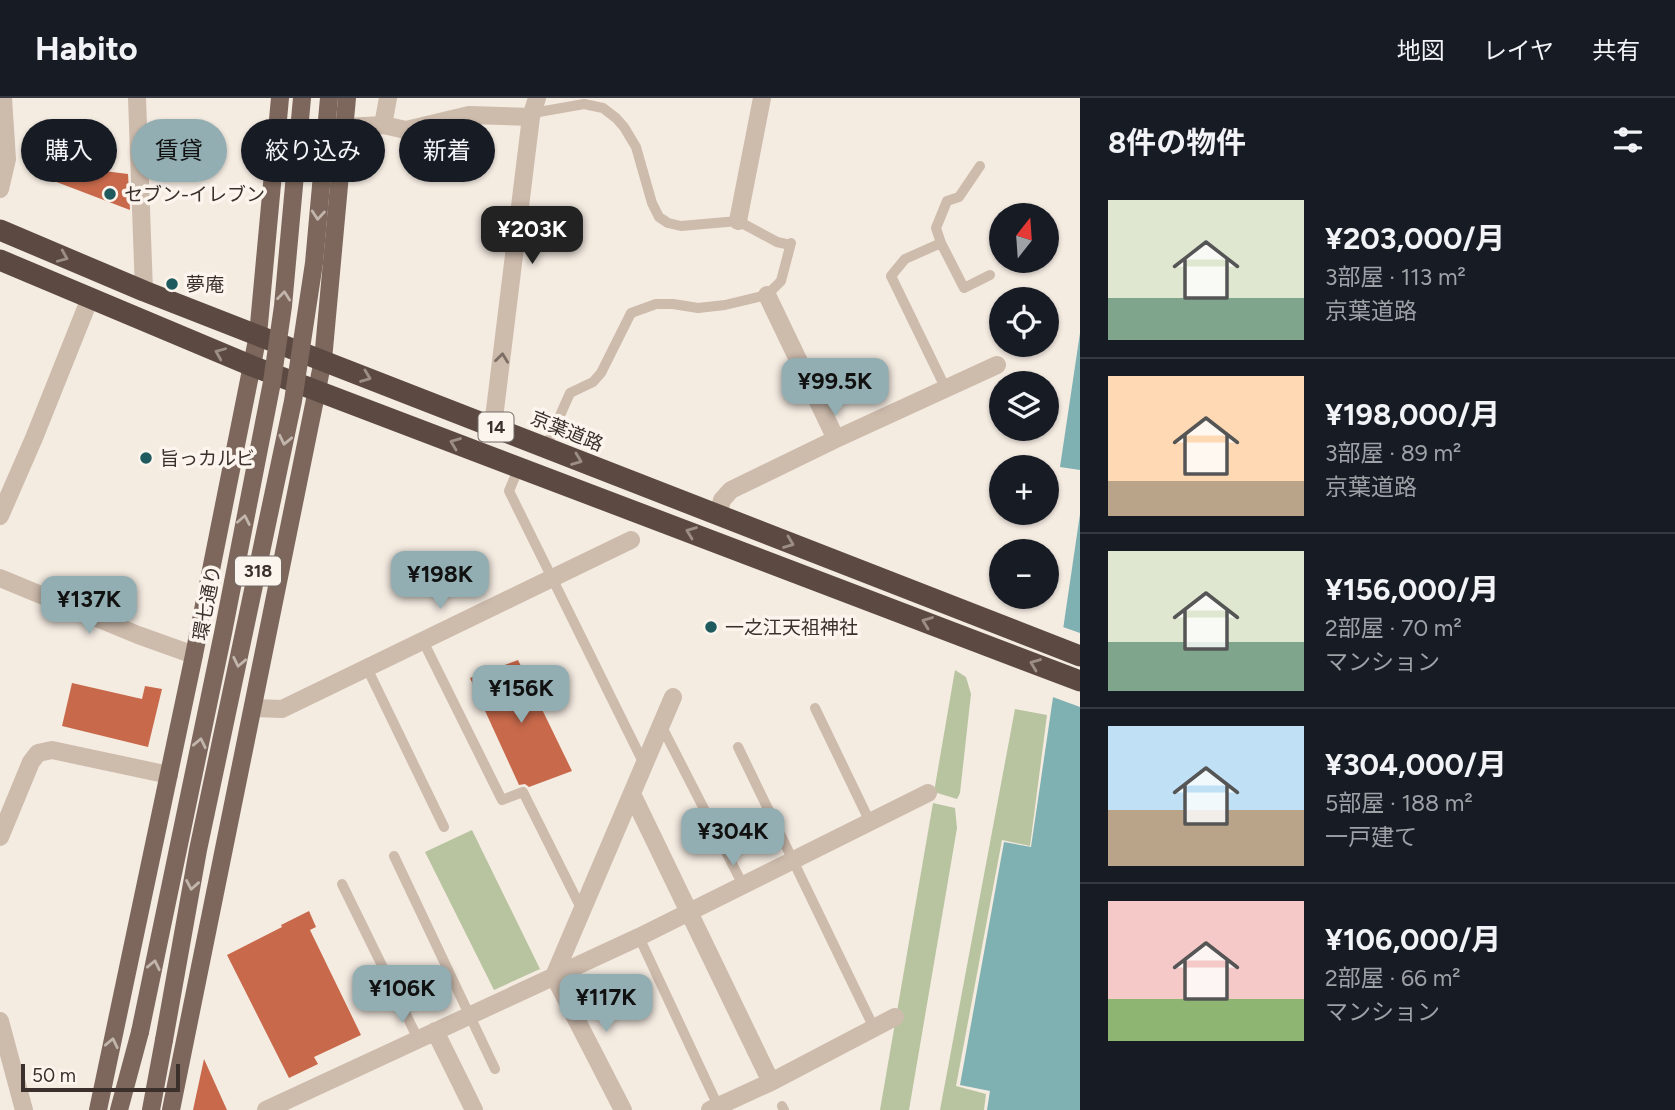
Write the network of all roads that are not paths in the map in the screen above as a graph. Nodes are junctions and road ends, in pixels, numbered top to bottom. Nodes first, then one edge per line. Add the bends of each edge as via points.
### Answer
1 (3, 98) edge
2 (137, 98) edge
3 (280, 98) edge
4 (302, 98) edge
5 (329, 98) edge
6 (347, 98) edge
7 (388, 98) edge
8 (762, 98) edge
9 (534, 109) edge
10 (346, 119) edge
11 (384, 119) edge
12 (385, 125) edge
13 (980, 166) dead end
14 (340, 182) edge
15 (0, 189) edge
16 (738, 220) junction
17 (0, 230) edge
18 (941, 243) junction
19 (0, 260) edge
20 (990, 275) dead end
21 (144, 290) junction
22 (767, 295) junction
23 (90, 298) junction
24 (258, 335) junction
25 (323, 360) junction
26 (997, 365) dead end
27 (252, 366) junction
28 (946, 389) junction
29 (317, 391) junction
30 (493, 426) junction
31 (836, 439) junction
32 (546, 447) junction
33 (519, 467) junction
34 (718, 515) junction
35 (0, 516) edge
36 (631, 540) dead end
37 (0, 578) edge
38 (553, 579) junction
39 (423, 640) junction
40 (194, 655) junction
41 (1080, 656) edge
42 (367, 668) junction
43 (1080, 681) edge
44 (673, 697) dead end
45 (253, 708) junction
46 (815, 708) dead end
47 (661, 725) junction
48 (738, 747) dead end
49 (644, 764) junction
50 (169, 775) junction
51 (928, 793) dead end
52 (632, 794) junction
53 (870, 822) junction
54 (444, 827) dead end
55 (0, 837) edge
56 (394, 856) dead end
57 (792, 861) junction
58 (342, 884) dead end
59 (743, 885) junction
60 (582, 910) junction
61 (689, 912) junction
62 (639, 937) junction
63 (554, 976) junction
64 (469, 1015) junction
65 (895, 1017) dead end
66 (0, 1021) edge
67 (874, 1028) junction
68 (435, 1031) junction
69 (418, 1039) junction
70 (495, 1069) dead end
71 (771, 1082) junction
72 (714, 1108) edge
73 (24, 1110) edge
74 (98, 1110) edge
75 (119, 1110) edge
76 (151, 1110) edge
77 (172, 1110) edge
78 (266, 1110) edge
79 (474, 1110) edge
80 (623, 1110) edge

1 - 15 street via 7,159
2 - 21 street
3 - 24 main road
75 -> 4 main road, 環七通り / 318, bridge via 140,1032 272,382
5 -> 76 main road, 318, bridge via 314,263 293,401 198,849
6 - 10 main road, 318
7 - 11 street
8 - 16 street
9 - 12 street via 469,115 406,130
9 - 16 lane via 584,104 603,108 616,118 636,147 652,203 668,223 681,226
30 -> 9 street
13 - 18 lane via 959,197 947,201 936,228
14 - 25 main road, 318
16 - 22 lane via 788,244 782,281
17 -> 21 highway, 京葉道路 / 14
18 - 20 lane via 964,288
18 - 28 lane via 905,258 891,276
19 - 23 highway, 14
21 - 24 highway, 京葉道路 / 14
22 - 31 street
22 - 32 lane via 698,308 656,304 631,313 601,373 570,393
27 -> 23 highway, 14
23 - 35 street
24 - 25 highway, 京葉道路 / 14
24 - 27 main road
25 - 29 main road, 318
25 -> 30 highway, 京葉道路 / 14
26 - 28 street
27 - 29 highway, 14
27 - 40 main road
28 - 31 street
33 -> 29 highway, 14
29 - 45 main road, 318
30 - 32 highway, 京葉道路 / 14
31 - 34 street via 731,490
32 -> 34 highway, 京葉道路 / 14
33 - 38 lane via 509,491
43 -> 33 highway, 14
34 -> 41 highway, 京葉道路 / 14
36 - 38 street
37 - 40 street
38 - 39 street
38 - 49 lane
39 - 42 street
39 - 60 lane via 502,800 523,792
40 - 50 main road
42 - 45 street via 282,709
42 - 54 lane
44 - 47 street
45 - 77 main road, 318
46 - 53 lane
47 - 49 street
47 - 59 lane
48 - 57 lane
49 - 52 street
50 - 55 street via 52,750 38,753
74 -> 50 main road
51 - 53 street
52 - 60 street
52 - 61 street
53 - 57 street
56 - 64 lane
57 - 59 street
57 - 67 lane
58 - 69 lane
59 - 61 street
60 - 63 street
61 - 62 street
61 - 71 street
62 - 63 street
62 - 72 lane
63 - 64 street
63 - 80 street
64 - 68 street
64 - 70 lane
65 - 67 street
66 - 73 street
67 - 71 street
68 - 69 street
68 - 79 street
69 - 78 street
71 - 72 street

